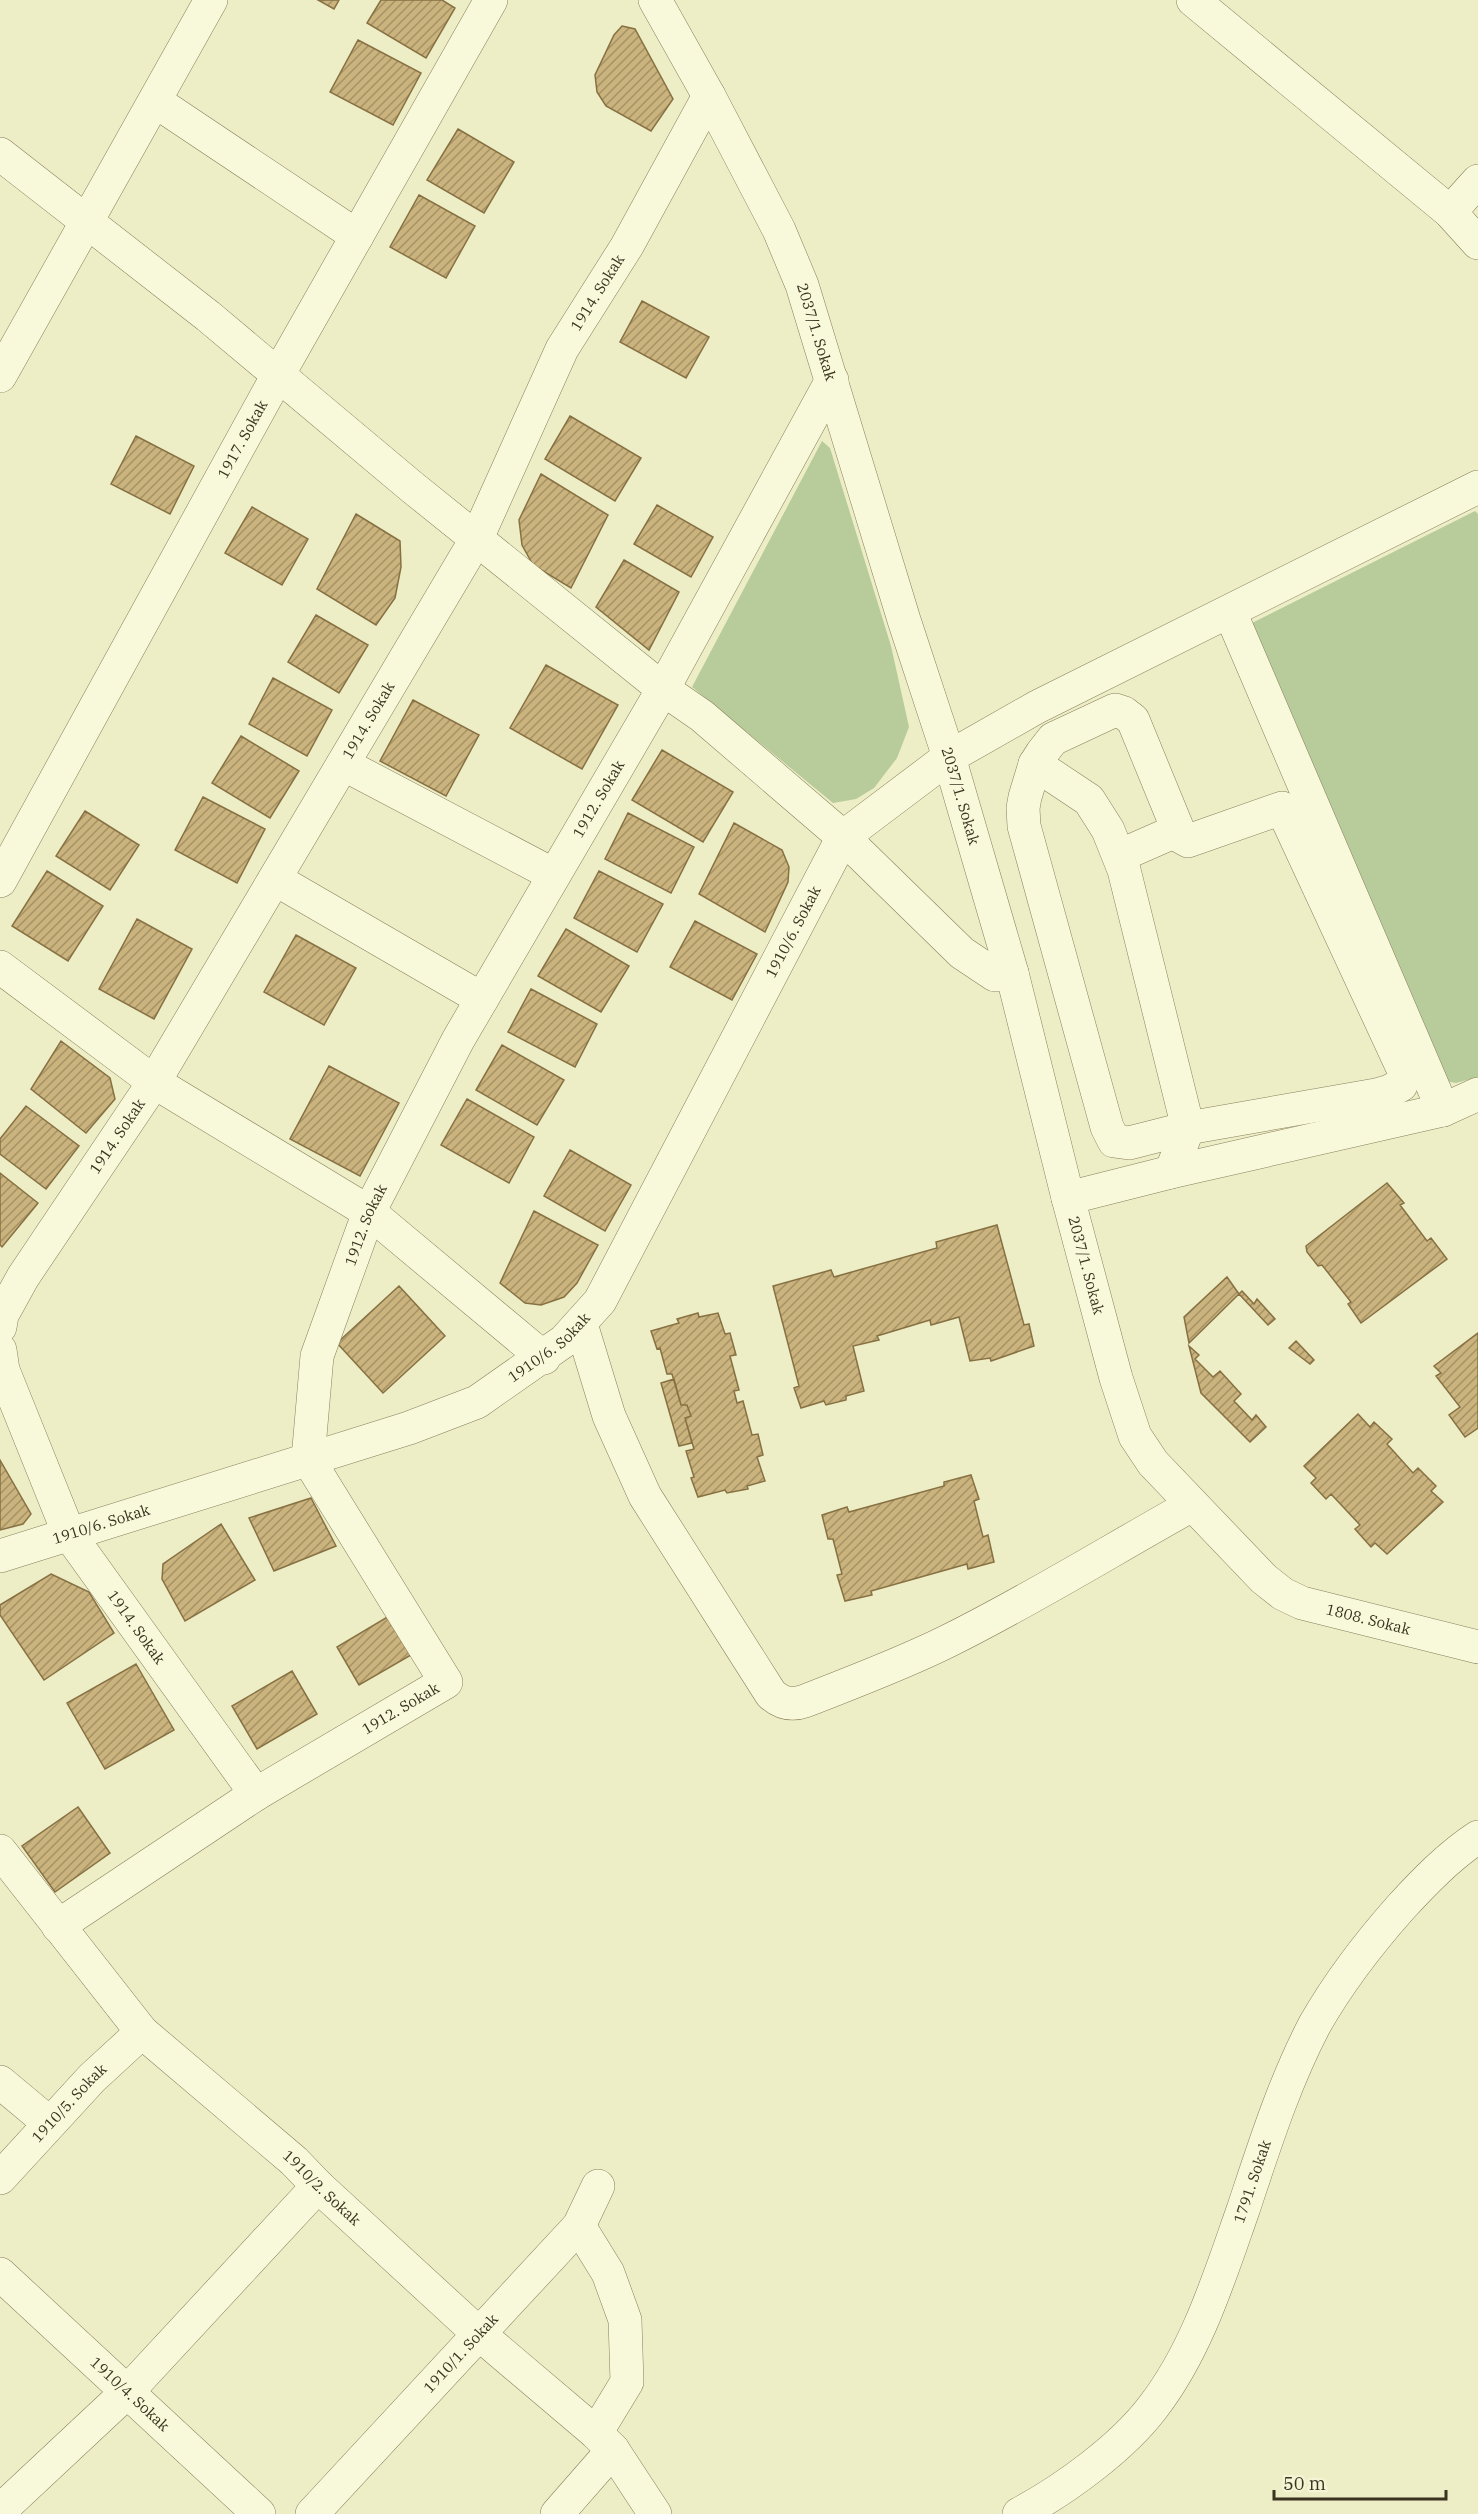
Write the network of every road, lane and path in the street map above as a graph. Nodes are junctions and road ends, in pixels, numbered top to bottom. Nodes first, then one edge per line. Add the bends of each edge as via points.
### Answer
1 (211, 0) edge
2 (491, 0) edge
3 (655, 0) edge
4 (1193, 0) edge
5 (709, 96) junction
6 (155, 101) junction
7 (0, 154) edge
8 (1478, 181) edge
9 (1450, 212) junction
10 (87, 223) junction
11 (357, 236) junction
12 (1478, 243) edge
13 (278, 375) junction
14 (0, 376) edge
15 (831, 380) junction
16 (1478, 487) edge
17 (477, 538) junction
18 (1230, 612) junction
19 (663, 688) junction
20 (950, 757) junction
21 (343, 764) junction
22 (1035, 764) junction
23 (1176, 831) junction
24 (843, 837) junction
25 (1119, 856) junction
26 (554, 875) junction
27 (275, 879) junction
28 (0, 881) edge
29 (0, 967) edge
30 (1012, 973) junction
31 (482, 999) junction
32 (154, 1082) junction
33 (1478, 1094) edge
34 (1443, 1110) junction
35 (1188, 1128) junction
36 (1171, 1172) junction
37 (1068, 1198) junction
38 (369, 1212) junction
39 (581, 1324) junction
40 (0, 1327) edge
41 (544, 1358) junction
42 (1, 1363) edge
43 (308, 1460) junction
44 (1192, 1504) junction
45 (69, 1534) junction
46 (0, 1556) edge
47 (1264, 1579) joint
48 (1478, 1647) edge
49 (256, 1794) junction
50 (1478, 1837) edge
51 (0, 1851) edge
52 (58, 1926) junction
53 (142, 2032) junction
54 (0, 2082) edge
55 (48, 2122) junction
56 (0, 2178) edge
57 (318, 2186) junction
58 (598, 2186) dead end
59 (579, 2226) junction
60 (0, 2274) edge
61 (478, 2333) junction
62 (127, 2392) junction
63 (604, 2442) junction
64 (4, 2509) edge
65 (259, 2514) edge
66 (312, 2514) edge
67 (557, 2514) edge
68 (655, 2514) edge
69 (1019, 2514) edge

1 - 6 street
2 - 11 street, 1917. Sokak
3 - 5 street, 2037/1. Sokak
4 - 9 street
5 - 15 street, 2037/1. Sokak via 779,230 802,285
5 - 17 street, 1914. Sokak via 627,246 562,349
6 - 10 street
6 - 11 street
7 - 10 street
8 - 9 street
9 - 12 street
10 - 13 street
10 - 14 street
11 - 13 street, 1917. Sokak
13 - 17 street
13 - 28 street, 1917. Sokak
15 - 19 street, 1912. Sokak
15 - 20 street, 2037/1. Sokak
16 - 18 street
17 - 19 street
17 - 21 street, 1914. Sokak
18 - 20 street via 1037,707
18 - 34 street
19 - 24 street via 702,716
19 - 26 street, 1912. Sokak
20 - 24 street
20 - 30 street, 2037/1. Sokak
21 - 26 street
21 - 27 street, 1914. Sokak
22 - 23 street via 1053,739 1115,710 1124,713 1132,720
22 - 25 street via 1089,800
22 - 35 street via 1023,808 1024,826 1109,1133 1114,1141 1129,1143
23 - 25 street
23 - 35 street via 1188,841 1282,808 1405,1073 1401,1085 1376,1095
24 - 30 street via 962,953 995,975
24 - 39 street, 1910/6. Sokak via 600,1301
25 - 35 street
26 - 31 street, 1912. Sokak
27 - 31 street
27 - 32 street, 1914. Sokak
29 - 32 street
30 - 37 street, 2037/1. Sokak
31 - 38 street, 1912. Sokak
32 - 38 street
32 - 40 street, 1914. Sokak via 23,1277 2,1315
33 - 34 street
34 - 36 street
35 - 36 street
36 - 37 street
37 - 44 street, 2037/1. Sokak via 1135,1436 1153,1463
38 - 41 street
38 - 43 street, 1912. Sokak via 317,1356
39 - 41 street, 1910/6. Sokak
39 - 44 street via 609,1416 645,1496 771,1694 784,1703 798,1704 947,1642
41 - 43 street, 1910/6. Sokak via 477,1402
42 - 45 street, 1914. Sokak
43 - 45 street, 1910/6. Sokak
43 - 49 street, 1912. Sokak via 446,1682
44 - 47 street, 2037/1. Sokak
45 - 46 street, 1910/6. Sokak
45 - 49 street, 1914. Sokak
47 - 48 street, 1808. Sokak via 1302,1603
49 - 52 street, 1912. Sokak
50 - 69 street, 1791. Sokak via 1424,1881 1385,1925 1315,2024 1286,2087 1216,2287 1192,2343 1153,2408 1085,2472
51 - 52 street, 1910/2. Sokak
52 - 53 street, 1910/2. Sokak
53 - 55 street, 1910/5. Sokak
53 - 57 street, 1910/2. Sokak via 294,2161
54 - 55 street
55 - 56 street, 1910/5. Sokak
57 - 61 street, 1910/2. Sokak
57 - 62 street
58 - 59 street, 1910/1. Sokak
59 - 61 street, 1910/1. Sokak
59 - 63 street via 609,2273 625,2320 627,2382
60 - 62 street, 1910/4. Sokak
61 - 63 street, 1910/2. Sokak
61 - 66 street, 1910/1. Sokak
62 - 64 street
62 - 65 street, 1910/4. Sokak
63 - 67 street
63 - 68 street, 1910/2. Sokak

